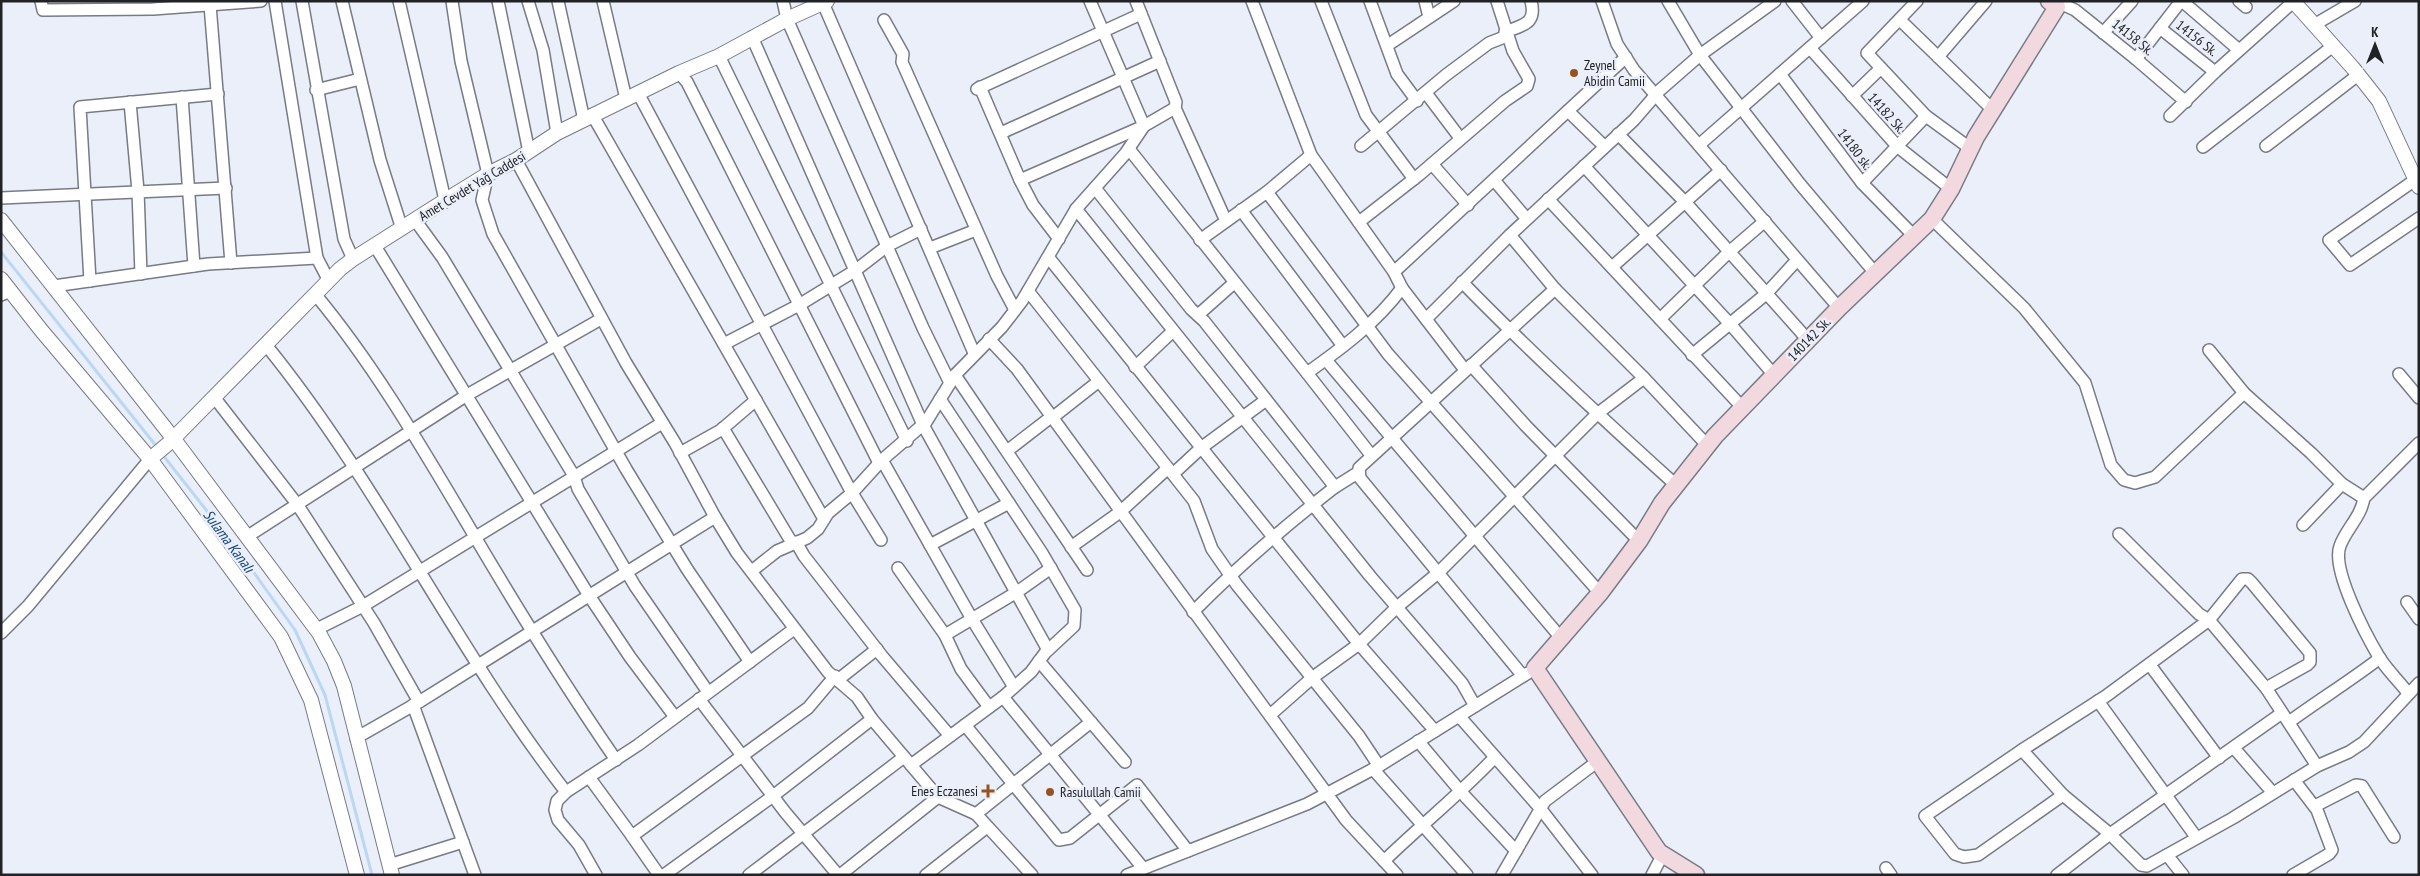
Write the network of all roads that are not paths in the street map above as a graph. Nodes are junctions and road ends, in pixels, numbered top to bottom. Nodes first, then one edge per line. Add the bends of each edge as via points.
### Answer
1 (41, 1) edge
2 (261, 1) edge
3 (275, 1) edge
4 (302, 1) edge
5 (342, 1) edge
6 (399, 1) edge
7 (452, 1) edge
8 (498, 1) edge
9 (528, 1) edge
10 (558, 1) edge
11 (604, 1) edge
12 (782, 1) edge
13 (1090, 1) edge
14 (1136, 1) edge
15 (1252, 1) edge
16 (1322, 1) edge
17 (1370, 1) edge
18 (1424, 1) edge
19 (1454, 1) edge
20 (1496, 1) edge
21 (1531, 1) edge
22 (1602, 1) edge
23 (1668, 1) edge
24 (1775, 1) edge
25 (1792, 1) edge
26 (1863, 1) edge
27 (1918, 1) edge
28 (1986, 1) edge
29 (2132, 1) edge
30 (2355, 1) edge
31 (825, 2) edge
32 (2179, 2) edge
33 (2293, 2) edge
34 (2053, 4) edge
35 (153, 5) edge
36 (210, 5) junction
37 (1141, 14) junction
38 (1429, 17) junction
39 (787, 19) junction
40 (884, 20) dead end
41 (1900, 20) junction
42 (2314, 25) junction
43 (2160, 28) junction
44 (1103, 30) junction
45 (2103, 32) junction
46 (1506, 34) junction
47 (752, 37) junction
48 (1821, 38) junction
49 (1388, 45) junction
50 (2333, 46) junction
51 (1810, 48) junction
52 (2240, 50) junction
53 (1700, 55) junction
54 (719, 56) junction
55 (1626, 57) junction
56 (1938, 57) junction
57 (2136, 58) junction
58 (1160, 61) junction
59 (1881, 68) junction
60 (2215, 72) junction
61 (679, 74) junction
62 (1780, 74) junction
63 (2358, 75) junction
64 (1123, 78) junction
65 (360, 80) junction
66 (316, 90) junction
67 (218, 94) junction
68 (632, 96) junction
69 (1655, 96) junction
70 (1852, 96) junction
71 (182, 97) junction
72 (1421, 97) junction
73 (130, 102) junction
74 (2186, 102) junction
75 (1740, 107) junction
76 (1175, 108) junction
77 (1993, 110) junction
78 (1568, 111) junction
79 (1926, 116) junction
80 (2170, 116) dead end
81 (589, 118) junction
82 (1144, 126) junction
83 (1378, 132) junction
84 (557, 133) junction
85 (1001, 133) junction
86 (1618, 134) junction
87 (1460, 138) junction
88 (1698, 145) junction
89 (1361, 146) dead end
90 (1604, 146) junction
91 (2266, 146) dead end
92 (1898, 147) junction
93 (2203, 147) dead end
94 (1971, 148) junction
95 (1129, 149) junction
96 (529, 152) junction
97 (1311, 155) junction
98 (516, 160) junction
99 (1432, 164) junction
100 (1584, 166) junction
101 (1721, 170) junction
102 (488, 174) junction
103 (1414, 179) junction
104 (1020, 180) junction
105 (1494, 180) junction
106 (1862, 183) junction
107 (2417, 184) edge
108 (226, 188) junction
109 (1094, 188) junction
110 (1951, 189) junction
111 (188, 190) junction
112 (138, 192) junction
113 (1267, 192) junction
114 (85, 194) junction
115 (1, 198) edge
116 (1548, 199) junction
117 (446, 200) junction
118 (1684, 202) junction
119 (1468, 204) junction
120 (1076, 209) junction
121 (1241, 210) junction
122 (1526, 218) junction
123 (2419, 218) edge
124 (1932, 219) junction
125 (1, 220) edge
126 (415, 220) junction
127 (1226, 221) junction
128 (1765, 221) junction
129 (1359, 222) junction
130 (402, 229) junction
131 (921, 229) junction
132 (976, 230) junction
133 (1648, 234) junction
134 (1510, 235) junction
135 (1914, 236) junction
136 (1059, 239) junction
137 (1200, 240) junction
138 (375, 246) junction
139 (887, 246) junction
140 (930, 248) junction
141 (1729, 252) junction
142 (317, 258) junction
143 (1049, 258) junction
144 (353, 259) junction
145 (1797, 260) junction
146 (230, 263) junction
147 (194, 266) junction
148 (1612, 267) junction
149 (856, 270) junction
150 (1394, 272) junction
151 (1875, 273) junction
152 (141, 274) junction
153 (1, 279) edge
154 (90, 281) junction
155 (329, 281) junction
156 (1462, 282) junction
157 (1234, 283) junction
158 (830, 285) junction
159 (1695, 285) junction
160 (54, 286) junction
161 (1402, 288) junction
162 (1555, 289) junction
163 (1028, 291) junction
164 (6, 293) edge
165 (315, 294) junction
166 (1766, 294) junction
167 (799, 305) junction
168 (1839, 308) junction
169 (1015, 310) junction
170 (1198, 315) junction
171 (601, 319) junction
172 (1426, 319) junction
173 (1660, 319) junction
174 (762, 324) junction
175 (1731, 325) junction
176 (1368, 326) junction
177 (1509, 330) junction
178 (1173, 331) junction
179 (989, 339) junction
180 (1808, 340) junction
181 (554, 344) junction
182 (724, 344) junction
183 (266, 345) junction
184 (1343, 346) junction
185 (2209, 350) dead end
186 (974, 353) junction
187 (1692, 355) junction
188 (1326, 360) junction
189 (1135, 367) junction
190 (1468, 367) junction
191 (508, 370) junction
192 (1307, 373) junction
193 (2399, 374) dead end
194 (1774, 375) junction
195 (1644, 378) junction
196 (952, 379) junction
197 (1100, 381) junction
198 (2244, 393) junction
199 (467, 395) junction
200 (214, 397) junction
201 (2419, 398) edge
202 (940, 399) junction
203 (756, 400) junction
204 (1266, 400) junction
205 (1429, 402) junction
206 (1742, 407) junction
207 (1597, 414) junction
208 (1052, 417) junction
209 (1241, 417) junction
210 (662, 423) junction
211 (923, 425) junction
212 (723, 428) junction
213 (410, 431) junction
214 (1391, 437) junction
215 (171, 440) junction
216 (906, 441) junction
217 (2419, 443) edge
218 (1707, 445) junction
219 (1201, 448) junction
220 (616, 451) junction
221 (1006, 451) junction
222 (680, 453) junction
223 (1371, 455) junction
224 (152, 457) junction
225 (1556, 458) junction
226 (881, 462) junction
227 (353, 469) junction
228 (1170, 471) junction
229 (1359, 472) junction
230 (574, 476) junction
231 (2342, 484) junction
232 (1677, 486) junction
233 (1335, 487) junction
234 (852, 492) junction
235 (1515, 497) junction
236 (2364, 498) junction
237 (532, 502) junction
238 (1009, 503) junction
239 (298, 504) junction
240 (1312, 505) junction
241 (1120, 512) junction
242 (715, 517) junction
243 (824, 519) junction
244 (974, 520) junction
245 (2302, 525) dead end
246 (2119, 534) dead end
247 (248, 536) junction
248 (1272, 536) junction
249 (475, 538) junction
250 (1474, 538) junction
251 (881, 540) dead end
252 (1638, 541) junction
253 (794, 542) junction
254 (671, 543) junction
255 (930, 545) junction
256 (1071, 547) junction
257 (898, 568) dead end
258 (1051, 568) junction
259 (627, 570) junction
260 (753, 570) junction
261 (1087, 570) dead end
262 (419, 572) junction
263 (1438, 573) junction
264 (1230, 574) junction
265 (1016, 592) junction
266 (1600, 593) junction
267 (588, 594) junction
268 (2408, 602) dead end
269 (363, 606) junction
270 (1397, 607) junction
271 (1193, 612) junction
272 (972, 619) junction
273 (2419, 619) edge
274 (2208, 620) junction
275 (317, 630) junction
276 (794, 630) junction
277 (531, 631) junction
278 (1, 633) edge
279 (945, 635) junction
280 (1561, 638) junction
281 (1359, 644) junction
282 (878, 649) junction
283 (1048, 650) junction
284 (2380, 658) junction
285 (1039, 661) junction
286 (750, 662) junction
287 (2150, 664) junction
288 (476, 665) junction
289 (1534, 668) junction
290 (837, 678) junction
291 (1312, 678) junction
292 (2419, 684) edge
293 (1014, 687) junction
294 (2266, 688) junction
295 (2408, 693) junction
296 (703, 695) junction
297 (1003, 697) junction
298 (2098, 701) junction
299 (416, 703) junction
300 (1475, 706) junction
301 (989, 707) junction
302 (1270, 715) junction
303 (1459, 716) junction
304 (675, 717) junction
305 (2286, 718) junction
306 (872, 719) junction
307 (1091, 722) junction
308 (965, 725) junction
309 (1435, 731) junction
310 (950, 736) junction
311 (356, 738) junction
312 (1418, 742) junction
313 (2234, 748) junction
314 (2022, 750) junction
315 (1050, 754) junction
316 (742, 756) junction
317 (1495, 757) junction
318 (2219, 758) junction
319 (616, 760) junction
320 (908, 761) junction
321 (1598, 761) junction
322 (1125, 762) dead end
323 (2317, 766) junction
324 (1376, 768) junction
325 (588, 777) junction
326 (2294, 780) junction
327 (1012, 784) junction
328 (566, 792) junction
329 (1461, 792) junction
330 (1328, 793) junction
331 (2273, 793) junction
332 (2064, 795) junction
333 (2166, 795) junction
334 (773, 796) junction
335 (938, 797) junction
336 (2315, 806) junction
337 (1540, 808) junction
338 (976, 814) junction
339 (1099, 814) junction
340 (1421, 824) junction
341 (987, 827) junction
342 (2110, 834) junction
343 (804, 835) junction
344 (632, 836) junction
345 (2196, 837) junction
346 (2394, 837) dead end
347 (463, 842) junction
348 (1188, 850) junction
349 (1516, 851) junction
350 (1663, 854) junction
351 (2167, 855) junction
352 (1384, 861) junction
353 (1143, 868) junction
354 (391, 870) edge
355 (1587, 872) edge
356 (1026, 873) edge
357 (357, 875) edge
358 (475, 875) edge
359 (596, 875) edge
360 (659, 875) edge
361 (664, 875) edge
362 (749, 875) edge
363 (839, 875) edge
364 (926, 875) edge
365 (1127, 875) edge
366 (1397, 875) edge
367 (1467, 875) edge
368 (1502, 875) edge
369 (1652, 875) edge
370 (1696, 875) edge
371 (2057, 875) edge
372 (2183, 875) edge
373 (2293, 875) edge

1 - 35 street via 42,10
2 - 36 street
3 - 142 street
4 - 66 street
5 - 65 street
6 - 117 street
7 - 102 street via 461,61
8 - 96 street
9 - 84 street via 543,50
10 - 81 street
11 - 68 street
12 - 39 street
13 - 44 street
14 - 37 street
15 - 97 street
16 - 83 street via 1366,115
17 - 49 street
18 - 38 street
19 - 38 street
20 - 46 street
21 - 46 street via 1533,15 1530,20
22 - 55 street via 1617,44
23 - 53 street
24 - 53 street
25 - 48 street
26 - 48 street
27 - 41 street
28 - 56 street
29 - 45 street
30 - 42 street
31 - 39 street, Amet Cevdet Yağ Caddesi
31 - 131 street
32 - 43 street
32 - 52 street
33 - 42 street
33 - 52 street
34 - 45 street, 14158 Sk. via 2075,10
34 - 77 main road, 140142 Sk.
35 - 36 street
36 - 67 street
37 - 44 street
37 - 58 street
38 - 49 street
39 - 47 street, Amet Cevdet Yağ Caddesi
39 - 139 street
40 - 132 street via 903,54 902,62
41 - 56 street
41 - 59 street via 1867,53
42 - 50 street
43 - 57 street
43 - 60 street, 14156 Sk.
44 - 64 street
44 - 85 street via 978,88
45 - 57 street, 14158 Sk.
46 - 72 street via 1489,43
46 - 87 street via 1529,79 1527,86
47 - 54 street, Amet Cevdet Yağ Caddesi
47 - 149 street
48 - 51 street
49 - 72 street via 1397,74
50 - 63 street
50 - 93 street
51 - 62 street
51 - 70 street, 14182 Sk.
52 - 60 street
53 - 69 street
53 - 75 street
54 - 61 street, Amet Cevdet Yağ Caddesi
54 - 158 street
55 - 69 street
55 - 78 street
56 - 77 street
57 - 74 street, 14158 Sk.
58 - 64 street
58 - 76 street via 1176,102
59 - 70 street
59 - 79 street
60 - 74 street
61 - 68 street, Amet Cevdet Yağ Caddesi
61 - 167 street via 687,82
62 - 75 street
62 - 106 street, 14180 sk.
63 - 91 street
63 - 107 street via 2379,101
64 - 82 street
64 - 85 street
65 - 66 street
65 - 130 street via 382,168
66 - 144 street via 344,240
67 - 71 street
67 - 108 street
68 - 81 street, Amet Cevdet Yağ Caddesi
68 - 174 street
69 - 86 street
69 - 88 street
70 - 92 street, 14182 Sk.
71 - 73 street
71 - 111 street
72 - 83 street
72 - 87 street
73 - 112 street
73 - 114 street via 80,106
74 - 80 street
75 - 88 street
75 - 151 street
76 - 82 street
76 - 127 street
77 - 94 main road, 140142 Sk.
78 - 90 street
78 - 105 street
79 - 92 street
79 - 94 street
81 - 84 street, Amet Cevdet Yağ Caddesi
81 - 182 street
82 - 95 street
82 - 104 street
83 - 89 street
83 - 103 street
84 - 96 street, Amet Cevdet Yağ Caddesi
85 - 104 street
86 - 90 street
86 - 118 street
87 - 99 street
88 - 101 street
90 - 100 street
92 - 106 street
92 - 110 street, 14182 Sk.
94 - 110 main road, 140142 Sk.
95 - 109 street
95 - 137 street
96 - 98 street, Amet Cevdet Yağ Caddesi
97 - 113 street
97 - 129 street
98 - 102 street, Amet Cevdet Yağ Caddesi
98 - 171 street
99 - 103 street
99 - 119 street
100 - 116 street
100 - 133 street
101 - 118 street
101 - 128 street
102 - 117 street, Amet Cevdet Yağ Caddesi
102 - 181 street via 482,200 486,217
103 - 129 street
104 - 136 street via 1033,205
105 - 119 street
105 - 122 street
106 - 135 street, 14180 sk.
107 - 123 street via 2329,240 2350,265
108 - 111 street
108 - 146 street
109 - 120 street
109 - 170 street
110 - 124 main road, 140142 Sk.
111 - 112 street
111 - 147 street
112 - 114 street
112 - 152 street
113 - 121 street
113 - 176 street
114 - 115 street
114 - 154 street
116 - 122 street
116 - 148 street
117 - 126 street, Amet Cevdet Yağ Caddesi
118 - 133 street
118 - 141 street
119 - 150 street
120 - 136 street
120 - 178 street
121 - 127 street
121 - 184 street
122 - 134 street
124 - 135 main road, 140142 Sk.
124 - 198 street via 2024,308 2085,383 2111,465 2124,480 2135,483 2155,477
125 - 160 street
126 - 130 street, Amet Cevdet Yağ Caddesi
126 - 191 street via 442,257
127 - 137 street
128 - 141 street
128 - 145 street
129 - 150 street
130 - 138 street, Amet Cevdet Yağ Caddesi
131 - 139 street
131 - 140 street
132 - 140 street
132 - 169 street
133 - 148 street
133 - 159 street
134 - 156 street
134 - 162 street
135 - 151 main road, 140142 Sk.
136 - 143 street
137 - 157 street
138 - 144 street, Amet Cevdet Yağ Caddesi
138 - 199 street
139 - 149 street
139 - 196 street via 923,328
140 - 186 street
141 - 159 street
141 - 166 street
142 - 146 street
142 - 155 street
143 - 163 street
143 - 189 street
144 - 155 street, Amet Cevdet Yağ Caddesi
145 - 166 street
145 - 168 street
146 - 147 street
147 - 152 street
148 - 173 street
149 - 158 street
149 - 211 street
150 - 161 street
151 - 168 main road, 140142 Sk.
152 - 154 street
153 - 164 street
154 - 160 street
155 - 165 street, Amet Cevdet Yağ Caddesi
156 - 172 street
156 - 177 street
157 - 170 street
157 - 192 street
158 - 167 street
158 - 216 street
159 - 173 street
159 - 175 street
160 - 215 street
161 - 172 street
161 - 176 street via 1386,310
162 - 177 street
162 - 195 street
163 - 169 street
163 - 197 street
164 - 224 street
165 - 183 street, Amet Cevdet Yağ Caddesi
165 - 213 street via 341,326
166 - 175 street
166 - 180 street
167 - 174 street
167 - 226 street
168 - 180 main road, 140142 Sk.
169 - 179 street
170 - 204 street
171 - 181 street
171 - 210 street
172 - 190 street
173 - 187 street
174 - 182 street
174 - 234 street
175 - 187 street
175 - 194 street
176 - 184 street
176 - 205 street
177 - 190 street
177 - 207 street
178 - 189 street
178 - 209 street
179 - 186 street
179 - 208 street via 1017,369
180 - 194 main road, 140142 Sk.
181 - 191 street
181 - 220 street
182 - 203 street
183 - 200 street, Amet Cevdet Yağ Caddesi
183 - 227 street via 301,388
184 - 188 street
185 - 198 street
186 - 196 street
187 - 206 street
188 - 192 street
188 - 214 street
189 - 219 street
190 - 205 street
190 - 225 street
191 - 199 street
191 - 230 street
192 - 223 street
193 - 201 street
194 - 206 main road, 140142 Sk.
195 - 207 street
195 - 218 street
196 - 202 street
196 - 221 street
197 - 208 street
197 - 228 street
198 - 231 street
199 - 213 street
199 - 237 street
200 - 215 street, Amet Cevdet Yağ Caddesi
200 - 239 street
202 - 211 street
202 - 238 street
203 - 212 street
203 - 243 street
204 - 209 street
204 - 233 street
205 - 214 street
205 - 235 street
206 - 218 main road, 140142 Sk.
207 - 225 street
207 - 232 street
208 - 221 street
208 - 241 street
209 - 219 street
209 - 240 street
210 - 220 street
210 - 222 street
211 - 216 street
211 - 244 street
212 - 222 street
212 - 253 street
213 - 227 street
213 - 249 street
214 - 223 street
214 - 250 street
215 - 224 street, Amet Cevdet Yağ Caddesi
215 - 247 street
216 - 226 street
217 - 236 street
218 - 232 main road, 140142 Sk.
219 - 228 street
219 - 248 street
220 - 230 street
220 - 254 street
221 - 256 street
222 - 242 street
223 - 229 street
224 - 278 street via 28,606
224 - 357 street via 281,637 311,700
225 - 235 street
225 - 252 street
226 - 234 street
226 - 255 street
227 - 239 street
227 - 262 street
228 - 241 street
228 - 264 street via 1194,501 1212,549
229 - 233 street
229 - 263 street via 1360,478
230 - 237 street
230 - 259 street via 578,489
231 - 236 street
231 - 245 street
232 - 252 main road, 140142 Sk.
233 - 240 street
234 - 243 street
234 - 251 street
235 - 250 street
235 - 266 street
236 - 284 street via 2362,508 2339,546 2338,557 2343,584
237 - 249 street
237 - 267 street
238 - 244 street
238 - 258 street
239 - 247 street
239 - 269 street
240 - 248 street
240 - 270 street
241 - 256 street
241 - 271 street
242 - 254 street
242 - 260 street via 737,553
243 - 253 street via 807,538
244 - 255 street
244 - 265 street
246 - 274 street
247 - 275 street
248 - 264 street
248 - 281 street
249 - 262 street
249 - 277 street
250 - 263 street
250 - 280 street
252 - 266 main road, 140142 Sk.
253 - 260 street
253 - 282 street
254 - 259 street
254 - 286 street
255 - 272 street
256 - 261 street
257 - 279 street
258 - 265 street
258 - 283 street via 1076,610 1074,626
259 - 267 street
259 - 296 street
260 - 276 street
262 - 269 street
262 - 288 street
263 - 270 street
263 - 289 street
264 - 271 street
264 - 291 street
265 - 272 street
265 - 283 street
266 - 280 main road, 140142 Sk.
267 - 277 street
267 - 304 street via 630,658
268 - 273 street
269 - 275 street
269 - 299 street
270 - 281 street
270 - 300 street via 1462,683
271 - 302 street
272 - 279 street
272 - 293 street
274 - 287 street
274 - 294 street
274 - 294 street via 2238,582 2248,579 2310,653 2310,662
275 - 311 street via 344,686
276 - 286 street
276 - 290 street
277 - 288 street
277 - 319 street
279 - 301 street via 961,669
280 - 289 main road, 140142 Sk.
281 - 291 street
281 - 309 street
282 - 290 street
282 - 310 street
283 - 285 street
284 - 295 street
284 - 305 street via 2345,685
285 - 293 street
285 - 307 street
286 - 296 street
287 - 298 street
287 - 318 street
288 - 299 street
288 - 328 street
289 - 300 street
289 - 321 main road
290 - 306 street via 857,697
290 - 316 street via 808,708
291 - 302 street
291 - 324 street via 1359,736
292 - 295 street
293 - 297 street
294 - 305 street
295 - 323 street via 2364,742
296 - 304 street
296 - 316 street
297 - 301 street
297 - 315 street
298 - 314 street
298 - 333 street
299 - 311 street
299 - 347 street
300 - 303 street
301 - 308 street
302 - 330 street
303 - 309 street
303 - 317 street
304 - 319 street
305 - 313 street
305 - 323 street
306 - 320 street
306 - 334 street
307 - 315 street
307 - 322 street
308 - 310 street
308 - 327 street
309 - 312 street
310 - 320 street
311 - 354 street
312 - 324 street
312 - 329 street
313 - 318 street
313 - 331 street
314 - 332 street
314 - 332 street via 1926,816 1955,854 1964,857 1978,855
315 - 327 street
315 - 339 street
316 - 334 street
316 - 344 street
317 - 329 street
317 - 337 street
318 - 333 street
319 - 325 street
320 - 335 street
320 - 343 street
321 - 337 street via 1545,800
321 - 350 main road
323 - 326 street
324 - 330 street
324 - 340 street
325 - 328 street
325 - 344 street
326 - 331 street
326 - 336 street
327 - 338 street
327 - 339 street via 1059,840 1070,838
328 - 359 street via 557,802 558,820 579,845
329 - 340 street
329 - 349 street
330 - 348 street
330 - 352 street via 1346,820
331 - 345 street
332 - 342 street
333 - 342 street
333 - 345 street
334 - 343 street
334 - 361 street
335 - 338 street
335 - 363 street
336 - 346 street via 2356,785 2362,786
336 - 373 street via 2332,850
337 - 349 street
337 - 355 street
338 - 341 street
339 - 348 street via 1137,785
339 - 353 street
340 - 352 street
340 - 367 street
341 - 356 street
341 - 364 street
342 - 351 street via 2141,865 2147,866
342 - 371 street
343 - 362 street
343 - 363 street
344 - 360 street
345 - 351 street
347 - 354 street
347 - 358 street
348 - 353 street
349 - 368 street
350 - 369 street
350 - 370 main road
351 - 372 street
352 - 366 street
353 - 365 street

